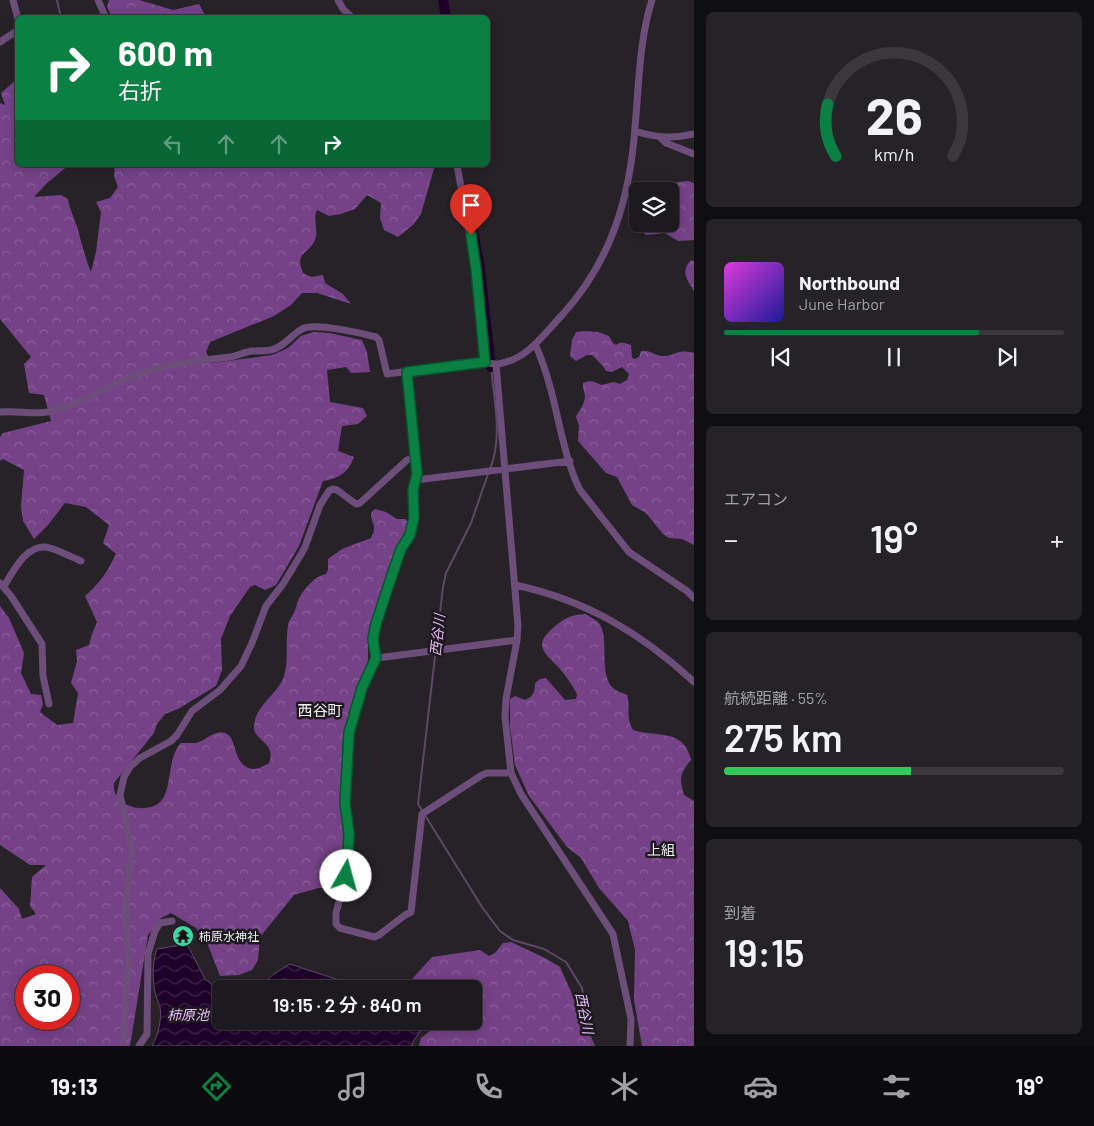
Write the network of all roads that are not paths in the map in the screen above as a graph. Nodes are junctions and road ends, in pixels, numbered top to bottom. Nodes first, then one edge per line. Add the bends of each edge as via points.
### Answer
1 (13, 0) edge
2 (98, 0) edge
3 (338, 0) edge
4 (652, 0) edge
5 (17, 15) edge
6 (105, 15) edge
7 (349, 15) edge
8 (15, 32) edge
9 (0, 42) edge
10 (635, 131) junction
11 (694, 134) edge
12 (660, 137) junction
13 (694, 154) edge
14 (458, 167) edge
15 (535, 344) junction
16 (485, 362) junction
17 (496, 364) junction
18 (407, 372) junction
19 (0, 412) edge
20 (415, 457) junction
21 (570, 461) junction
22 (505, 470) junction
23 (416, 480) junction
24 (81, 560) dead end
25 (2, 584) edge
26 (515, 585) junction
27 (694, 598) edge
28 (517, 640) junction
29 (376, 658) junction
30 (694, 682) edge
31 (49, 704) dead end
32 (511, 773) junction
33 (172, 921) dead end
34 (123, 1046) edge
35 (138, 1046) edge
36 (630, 1046) edge

1 - 5 street
2 - 6 street
3 - 7 street
4 - 10 street via 639,66
8 - 9 street
10 - 12 street
10 - 15 street via 626,193 614,234 583,290
11 - 12 street
12 - 13 street via 666,143
14 - 16 street via 476,269
15 - 17 street via 517,359
15 - 21 street
16 - 17 street
16 - 18 street
17 - 22 street
18 - 19 street via 387,374 376,337 325,326 306,327 273,350 149,370 55,410
18 - 20 street
20 - 23 street
20 - 34 street via 407,460 360,503 356,504 336,490 330,491 320,505 305,547 261,616 241,666 220,690 192,710 171,741 140,758 124,777 120,795 132,851 125,906 129,964
21 - 22 street
21 - 27 street via 580,490 630,552
22 - 23 street
22 - 26 street
23 - 29 street via 410,535 398,558 376,624 373,639
24 - 25 street via 45,547 34,549
25 - 31 street via 42,644 43,676
26 - 28 street
26 - 30 street via 600,614 660,651
28 - 29 street
28 - 32 street via 505,718
29 - 32 street via 362,688 349,733 345,803 348,856 336,914 336,924 340,928 374,937 411,912 424,813 482,775
32 - 36 street via 521,794 613,934 632,1019
33 - 35 street via 160,923 148,954 146,1034

